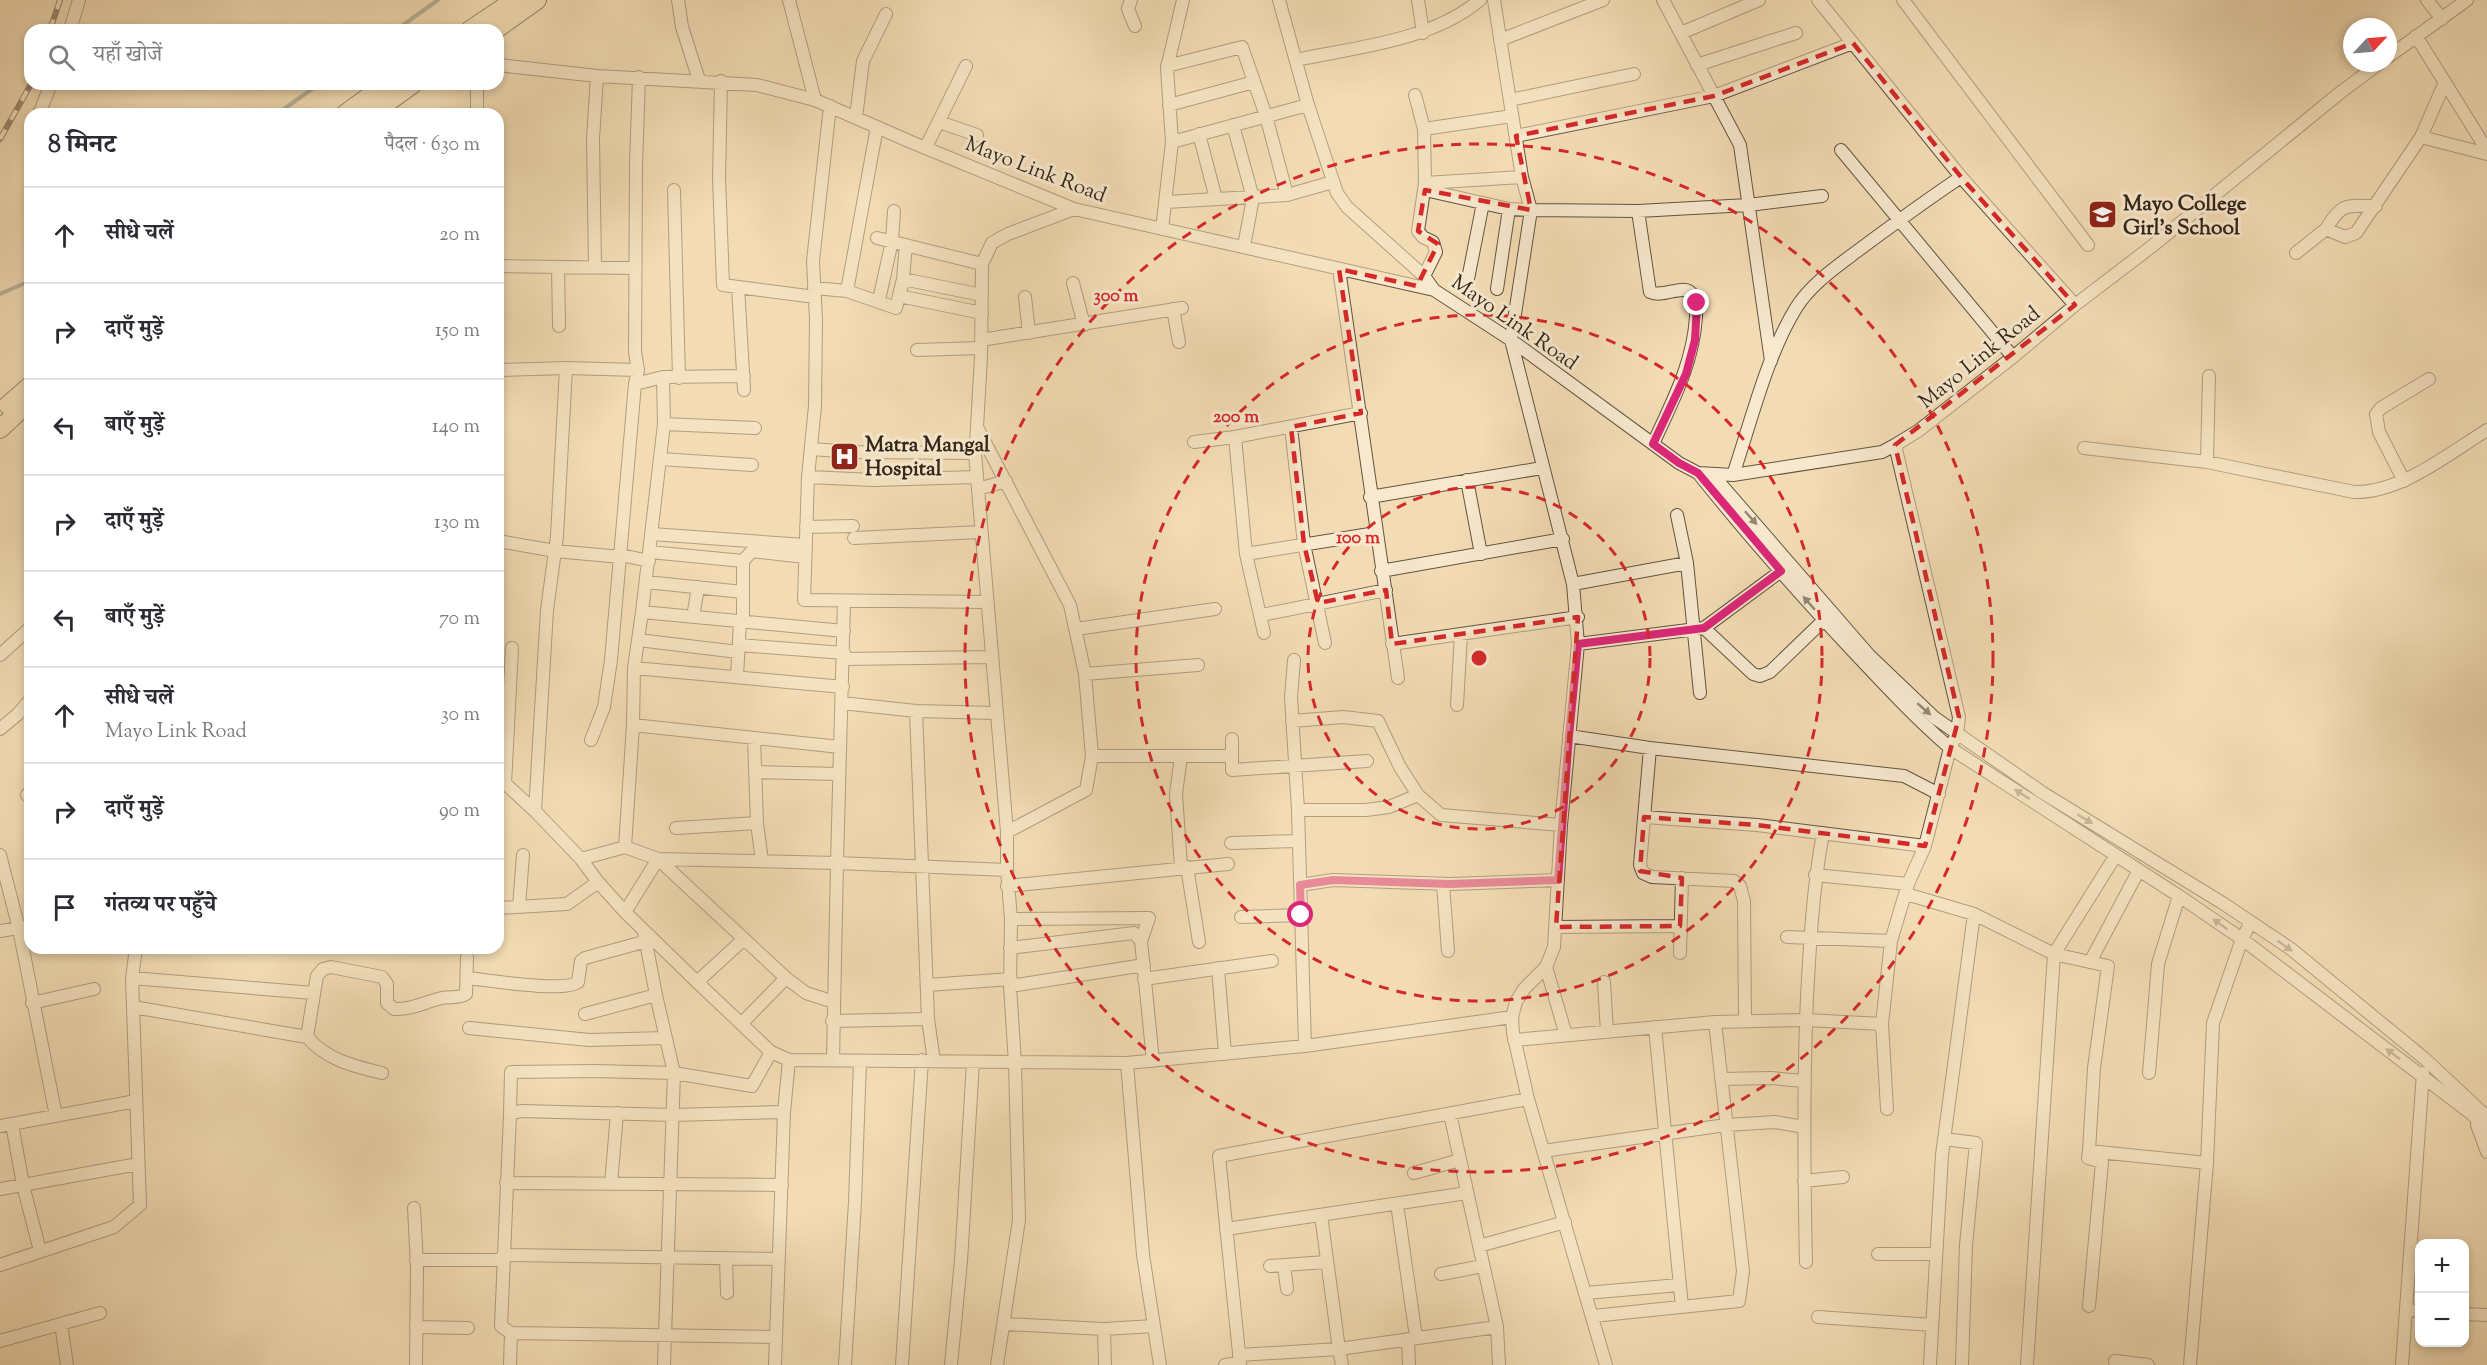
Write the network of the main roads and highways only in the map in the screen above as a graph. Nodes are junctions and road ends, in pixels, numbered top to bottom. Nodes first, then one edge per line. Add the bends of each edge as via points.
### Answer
1 (515, 0) edge
2 (537, 0) edge
3 (479, 24) edge
4 (503, 24) edge
5 (378, 90) edge
6 (404, 90) edge
7 (353, 108) edge
8 (379, 108) edge
9 (24, 391) edge
10 (24, 407) edge
11 (0, 412) edge
12 (0, 429) edge

1 - 3 highway
2 - 4 highway
5 - 7 highway
6 - 8 highway
9 - 11 highway
10 - 12 highway

